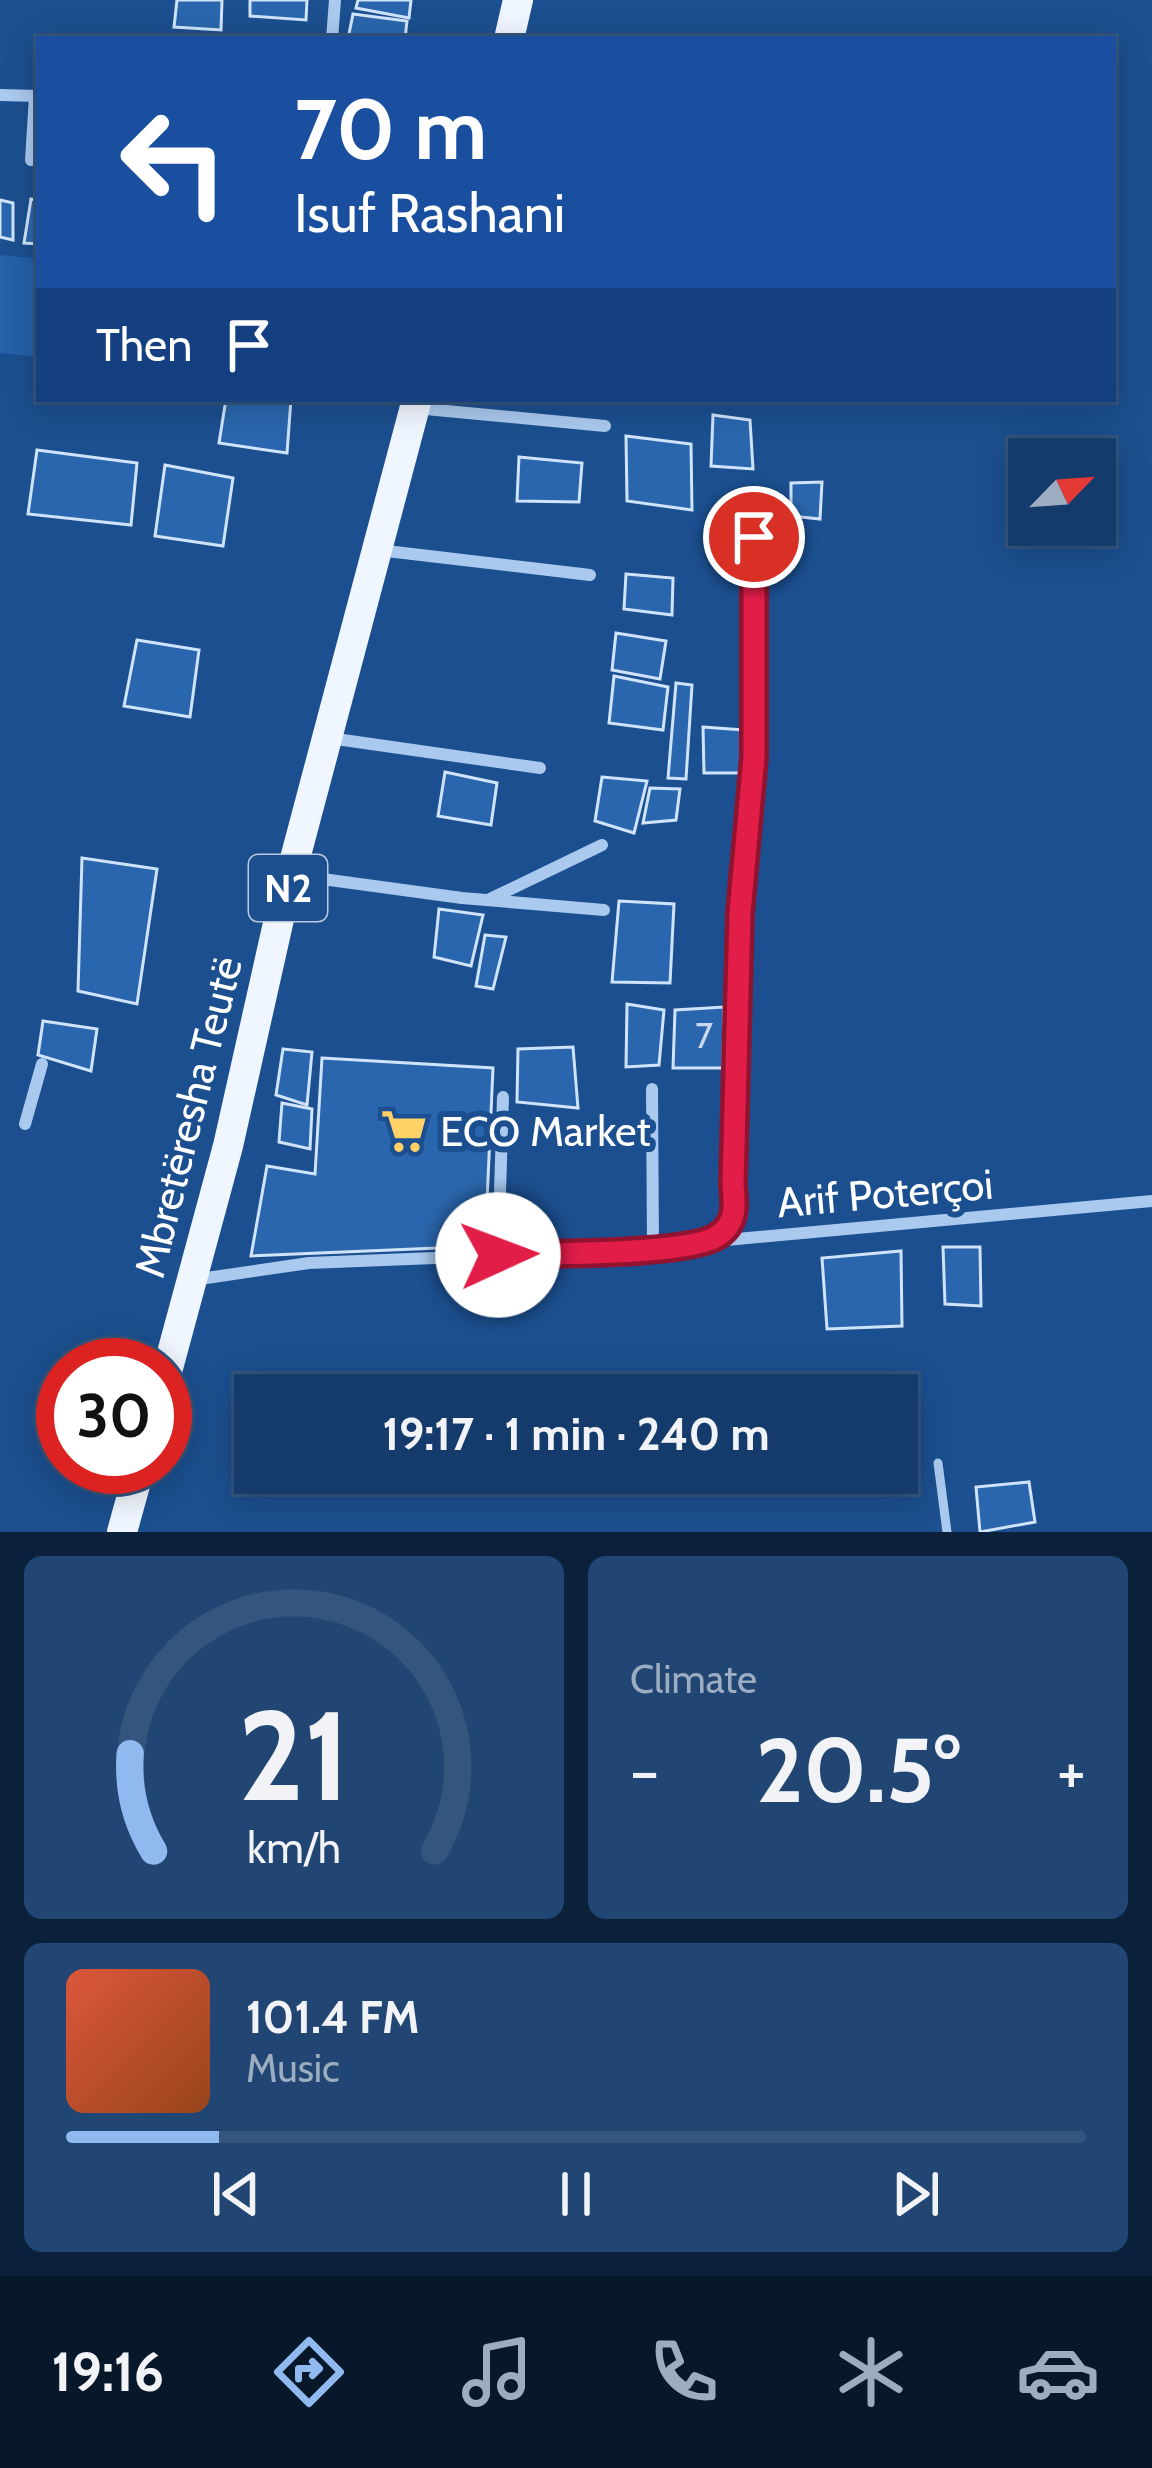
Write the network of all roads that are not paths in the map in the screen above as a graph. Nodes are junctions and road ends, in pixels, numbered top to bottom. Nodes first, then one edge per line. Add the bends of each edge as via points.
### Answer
1 (335, 0) edge
2 (518, 0) edge
3 (332, 36) edge
4 (510, 36) edge
5 (0, 95) edge
6 (36, 96) edge
7 (36, 107) edge
8 (31, 160) dead end
9 (416, 404) edge
10 (605, 425) dead end
11 (754, 537) dead end
12 (378, 550) junction
13 (590, 574) dead end
14 (328, 738) junction
15 (540, 768) dead end
16 (602, 845) dead end
17 (291, 874) junction
18 (487, 900) junction
19 (604, 910) dead end
20 (42, 1064) dead end
21 (652, 1089) dead end
22 (503, 1097) dead end
23 (25, 1124) dead end
24 (1152, 1201) edge
25 (705, 1243) junction
26 (653, 1249) junction
27 (498, 1255) junction
28 (193, 1280) junction
29 (177, 1338) edge
30 (938, 1463) dead end
31 (133, 1494) edge
32 (122, 1532) edge
33 (947, 1532) edge

1 - 3 street
2 - 4 main road
5 - 6 street
7 - 8 street
9 - 10 street
9 - 12 main road, Mbretëresha Teutë / N2
11 - 25 street via 736,1209
12 - 13 street
12 - 14 main road, Mbretëresha Teutë / N2
14 - 15 street
14 - 17 main road, Mbretëresha Teutë / N2
16 - 18 street
17 - 18 street
17 - 28 main road, Mbretëresha Teutë / N2
18 - 19 street
20 - 23 street
21 - 26 street
22 - 27 street
24 - 25 street, Arif Poterçoi
25 - 26 street, Arif Poterçoi
26 - 27 street, Arif Poterçoi
27 - 28 street, Arif Poterçoi via 309,1263
28 - 29 main road, Mbretëresha Teutë / N2
30 - 33 lane
31 - 32 main road

